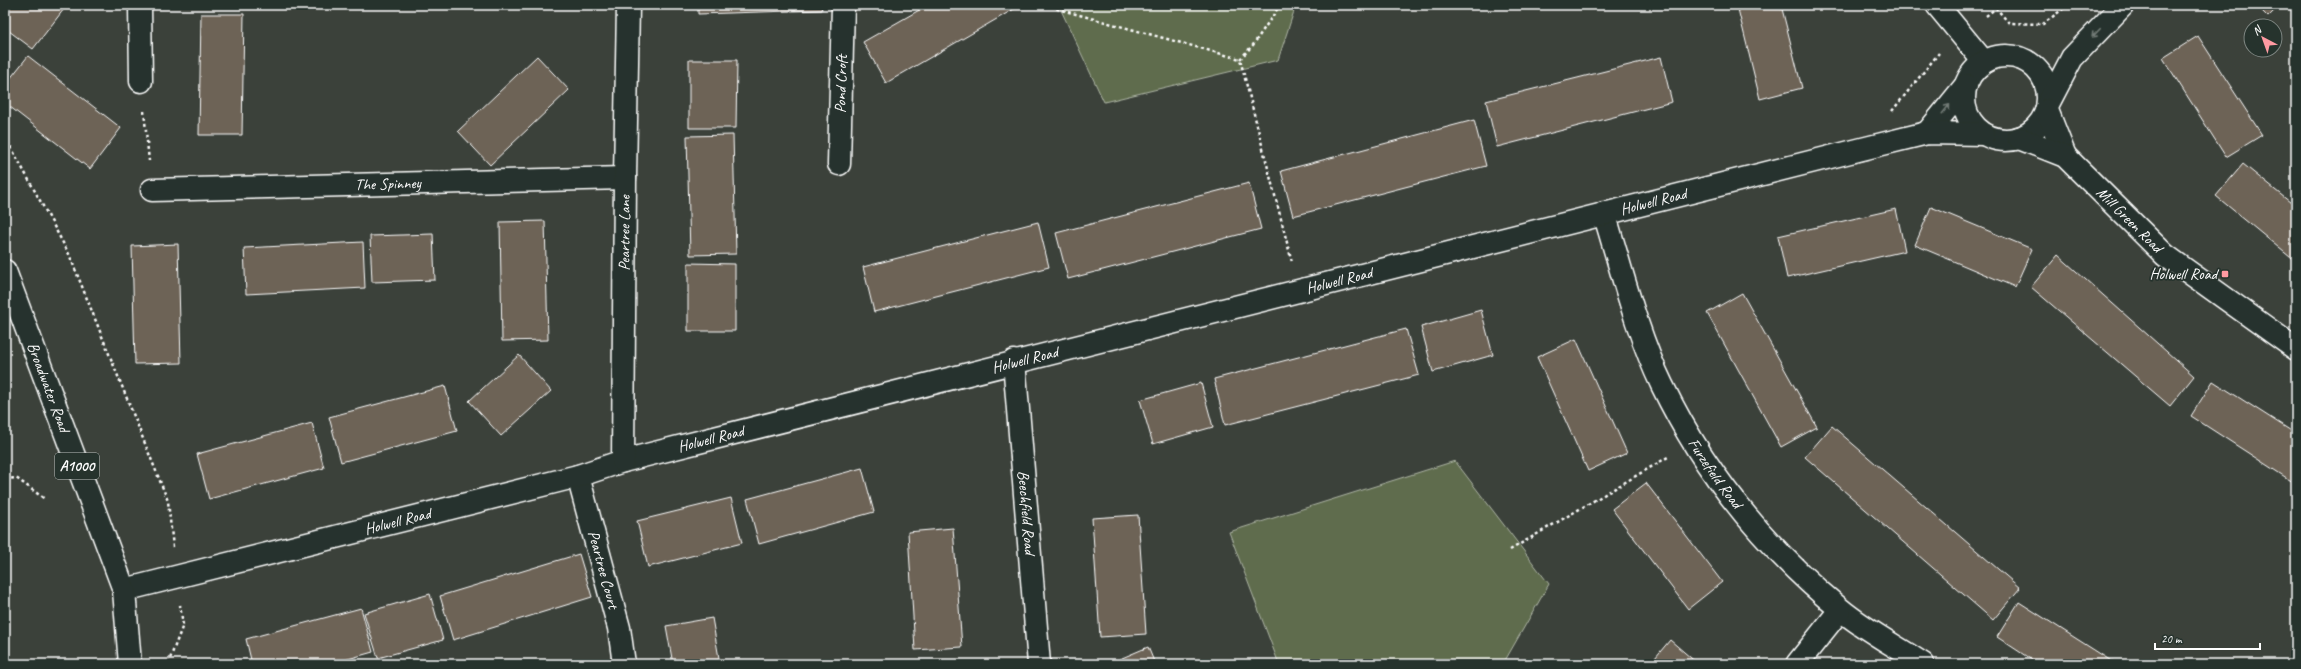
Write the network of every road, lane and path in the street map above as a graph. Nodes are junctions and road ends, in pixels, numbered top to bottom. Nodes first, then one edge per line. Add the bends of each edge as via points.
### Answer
1 (140, 5) edge
2 (628, 5) edge
3 (843, 5) edge
4 (1052, 5) edge
5 (1280, 5) edge
6 (1937, 5) edge
7 (2068, 5) edge
8 (2123, 5) edge
9 (1996, 8) dead end
10 (1934, 56) dead end
11 (1240, 59) junction
12 (1984, 62) junction
13 (140, 81) joint
14 (1966, 85) junction
15 (1901, 100) dead end
16 (2047, 107) junction
17 (1927, 133) junction
18 (1984, 134) junction
19 (5, 136) edge
20 (2019, 138) junction
21 (2065, 156) junction
22 (839, 164) dead end
23 (625, 178) junction
24 (152, 190) joint
25 (1604, 213) junction
26 (5, 272) edge
27 (1299, 292) junction
28 (2296, 349) edge
29 (1014, 361) junction
30 (1693, 442) junction
31 (623, 461) junction
32 (578, 476) junction
33 (5, 479) edge
34 (45, 498) dead end
35 (1510, 550) dead end
36 (177, 576) junction
37 (124, 590) junction
38 (1840, 610) junction
39 (130, 664) edge
40 (168, 664) edge
41 (624, 664) edge
42 (1039, 664) edge
43 (1797, 664) edge
44 (1923, 664) edge

1 - 13 street
2 - 23 street, Peartree Lane
3 - 22 street, Pond Croft
4 - 11 path via 1054,8
5 - 11 path via 1253,45
6 - 12 street
7 - 9 path via 2043,24 2009,23
8 -> 16 street via 2072,58
10 - 15 path
11 - 27 path
12 - 14 street via 1974,71
12 - 16 street via 1998,56 2014,56 2033,65 2047,88
13 - 24 path
17 -> 14 street
14 - 18 street via 1966,110 1973,124
16 - 20 street via 2034,129
16 - 21 street, Mill Green Road
17 - 18 street, Holwell Road
17 - 25 street, Holwell Road
18 - 20 street via 2005,140
19 - 36 path via 69,254 168,501
20 - 21 street, Mill Green Road
21 - 28 street, Mill Green Road via 2166,255
23 - 24 street, The Spinney
23 - 31 street, Peartree Lane
25 - 27 street, Holwell Road
25 - 30 street, Furzefield Road via 1638,325 1662,385
26 - 37 street, Broadwater Road / A1000
27 - 29 street, Holwell Road
29 - 31 street, Holwell Road
29 - 42 street, Beechfield Road
30 - 35 path
30 - 38 street, Furzefield Road via 1732,499 1770,545
31 - 32 street, Holwell Road
32 - 36 street, Holwell Road
32 - 41 street, Peartree Court via 619,628
33 - 34 path via 16,478
36 - 37 street, Holwell Road
36 - 40 path via 183,626
37 - 39 street, Broadwater Road / A1000
38 - 43 street
38 - 44 street, Furzefield Road

